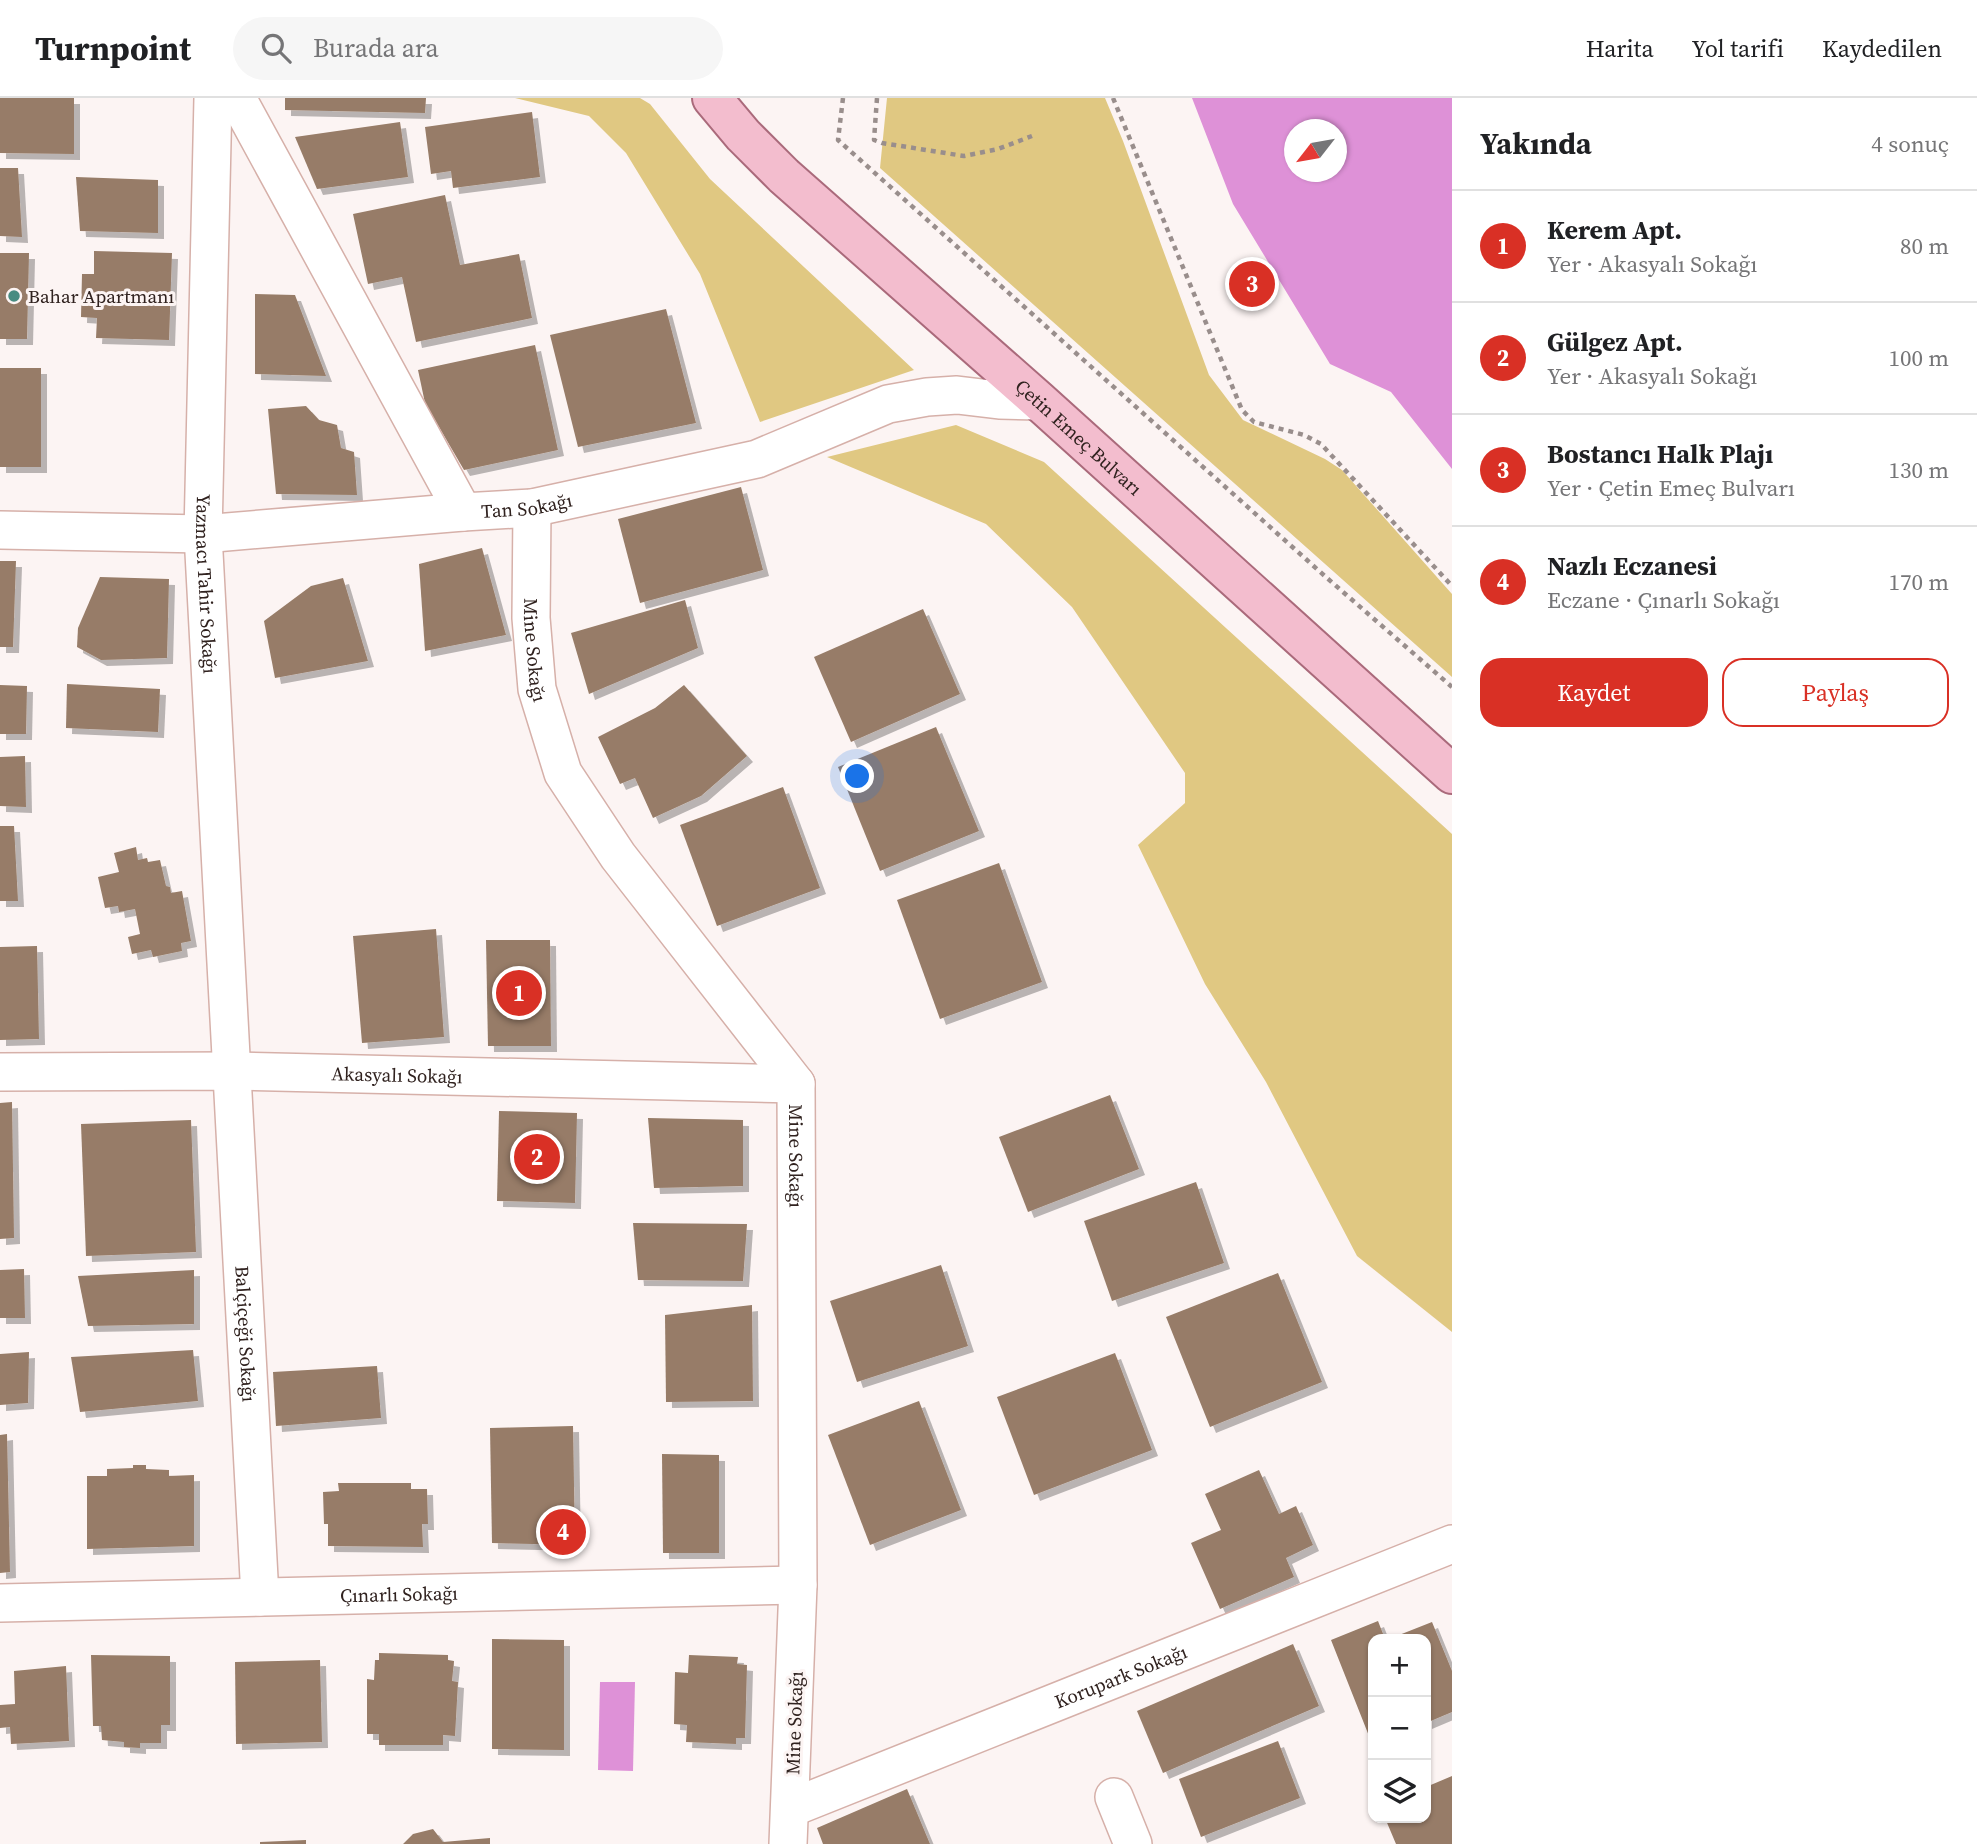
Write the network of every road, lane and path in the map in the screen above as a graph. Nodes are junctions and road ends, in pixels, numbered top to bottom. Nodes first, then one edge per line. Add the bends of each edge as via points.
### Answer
1 (213, 98) edge
2 (237, 98) edge
3 (712, 98) edge
4 (843, 98) edge
5 (877, 98) edge
6 (1113, 98) edge
7 (1032, 136) dead end
8 (1039, 401) junction
9 (532, 508) junction
10 (463, 512) junction
11 (0, 530) edge
12 (202, 534) junction
13 (1452, 586) edge
14 (1452, 687) edge
15 (1452, 774) edge
16 (232, 1071) junction
17 (0, 1072) edge
18 (796, 1084) junction
19 (1452, 1544) edge
20 (798, 1586) junction
21 (260, 1597) junction
22 (0, 1603) edge
23 (1114, 1797) dead end
24 (791, 1808) junction
25 (788, 1844) edge
26 (1133, 1844) edge

1 - 12 street, Yazmacı Tahir Sokağı
2 - 10 street
3 - 8 main road, Çetin Emeç Bulvarı via 784,176
4 - 14 path via 838,140
5 - 7 path via 874,140 882,143 964,156
6 - 13 path via 1242,410 1254,422 1321,444
8 - 9 street, Tan Sokağı via 957,395 888,404 757,459
8 - 15 main road, Çetin Emeç Bulvarı
9 - 10 street, Tan Sokağı
9 - 18 street, Mine Sokağı via 531,618 537,689 563,773 618,856
10 - 12 street, Tan Sokağı
11 - 12 street, Tan Sokağı
12 - 16 street, Yazmacı Tahir Sokağı
16 - 17 street, Akasyalı Sokağı
16 - 18 street, Akasyalı Sokağı
16 - 21 street, Balçiçeği Sokağı
18 - 20 street, Mine Sokağı
19 - 24 street, Korupark Sokağı
20 - 21 street, Çınarlı Sokağı
20 - 24 street, Mine Sokağı
21 - 22 street, Çınarlı Sokağı
23 - 26 street
24 - 25 street, Mine Sokağı

